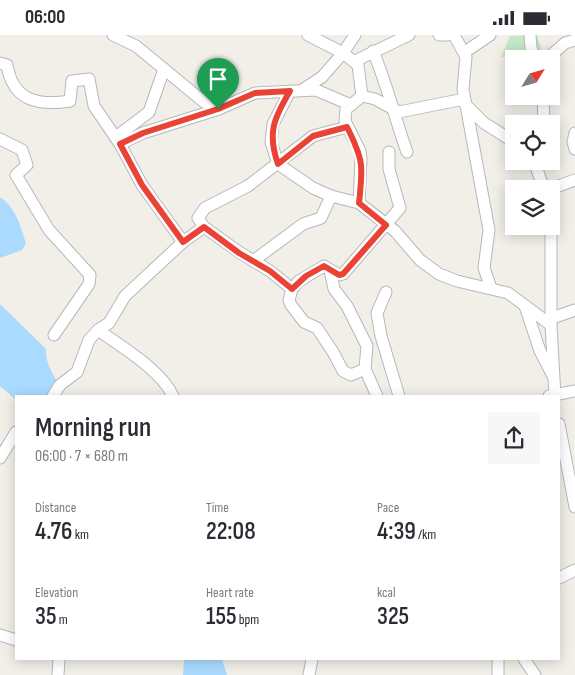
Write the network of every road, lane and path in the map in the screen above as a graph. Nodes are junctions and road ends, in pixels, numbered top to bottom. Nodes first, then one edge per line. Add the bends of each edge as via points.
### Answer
1 (113, 35) edge
2 (308, 35) edge
3 (355, 35) edge
4 (409, 35) edge
5 (438, 35) edge
6 (447, 35) edge
7 (454, 35) edge
8 (490, 35) edge
9 (530, 35) edge
10 (575, 44) edge
11 (532, 50) edge
12 (557, 50) edge
13 (374, 51) junction
14 (465, 52) junction
15 (343, 53) junction
16 (355, 61) junction
17 (0, 63) edge
18 (164, 69) junction
19 (295, 91) junction
20 (362, 97) junction
21 (465, 102) junction
22 (351, 105) junction
23 (218, 109) junction
24 (393, 110) junction
25 (347, 127) junction
26 (575, 133) edge
27 (505, 137) edge
28 (0, 139) edge
29 (118, 140) junction
30 (575, 149) edge
31 (389, 152) dead end
32 (408, 152) dead end
33 (278, 164) junction
34 (575, 180) edge
35 (560, 185) edge
36 (331, 196) junction
37 (359, 203) junction
38 (386, 225) junction
39 (204, 227) junction
40 (551, 235) edge
41 (183, 242) junction
42 (253, 261) junction
43 (330, 270) junction
44 (491, 288) junction
45 (292, 289) junction
46 (386, 291) dead end
47 (525, 306) junction
48 (575, 310) edge
49 (552, 322) junction
50 (98, 330) junction
51 (54, 335) dead end
52 (365, 369) junction
53 (554, 377) junction
54 (575, 391) edge
55 (55, 395) edge
56 (173, 395) edge
57 (377, 395) edge
58 (399, 395) edge
59 (553, 395) edge
60 (557, 395) edge
61 (15, 434) edge
62 (560, 449) edge
63 (0, 458) edge
64 (575, 507) edge
65 (575, 570) edge
66 (560, 578) edge
67 (0, 635) edge
68 (15, 640) edge
69 (58, 660) edge
70 (316, 660) edge
71 (498, 660) edge
72 (525, 660) edge
73 (58, 675) edge
74 (309, 675) edge
75 (498, 675) edge
76 (536, 675) edge

1 - 18 street via 136,46
2 - 15 street
3 - 15 street
4 - 13 street
5 - 6 street
7 - 14 street
8 - 14 street
9 - 11 street
10 - 12 street via 565,43
13 - 16 street
13 - 24 street via 386,80
14 - 21 street
15 - 16 street
15 - 19 street via 322,77
16 - 20 street
17 - 29 street via 7,65 11,81 21,93 38,102 70,101 72,81 88,78 94,106
18 - 23 street via 204,103
18 - 29 street via 149,112
19 - 22 street via 324,91
19 - 23 street via 255,93
19 - 33 street via 273,124 271,142
20 - 22 street
20 - 24 street via 375,99
21 - 24 street via 404,112
21 - 27 street via 484,123
21 - 44 street via 489,230 484,268
22 - 25 street via 346,109 344,118
23 - 29 street
24 - 32 street
25 - 33 street via 313,136
25 - 37 street via 360,151
26 - 30 street
28 - 51 street via 22,150 27,165 16,175 17,180 29,194 49,230 90,275 89,284
29 - 41 street via 142,185
31 - 38 street via 389,169 400,208
33 - 36 street
33 - 39 street via 248,186 205,209 198,218
34 - 35 street
36 - 37 street
36 - 42 street via 321,218 303,224
37 - 38 street
38 - 43 street via 343,274
38 - 44 street via 439,274
39 - 41 street
39 - 42 street
40 - 49 street
41 - 50 street via 134,285 109,323
42 - 45 street
43 - 45 street via 324,266
43 - 52 street via 334,289 350,311 367,347
44 - 47 street via 511,294
45 - 52 street via 291,305 304,322 317,328 343,371 351,375
46 - 58 street via 377,313
47 - 49 street
47 - 53 street via 540,351
48 - 49 street
49 - 53 street
50 - 55 street via 89,340 77,372 60,385
50 - 56 street via 157,375 168,385
52 - 57 street
53 - 59 street
54 - 60 street
61 - 63 street
62 - 64 street
65 - 66 street
67 - 68 street
69 - 73 street
70 - 74 street
71 - 75 street
72 - 76 street

